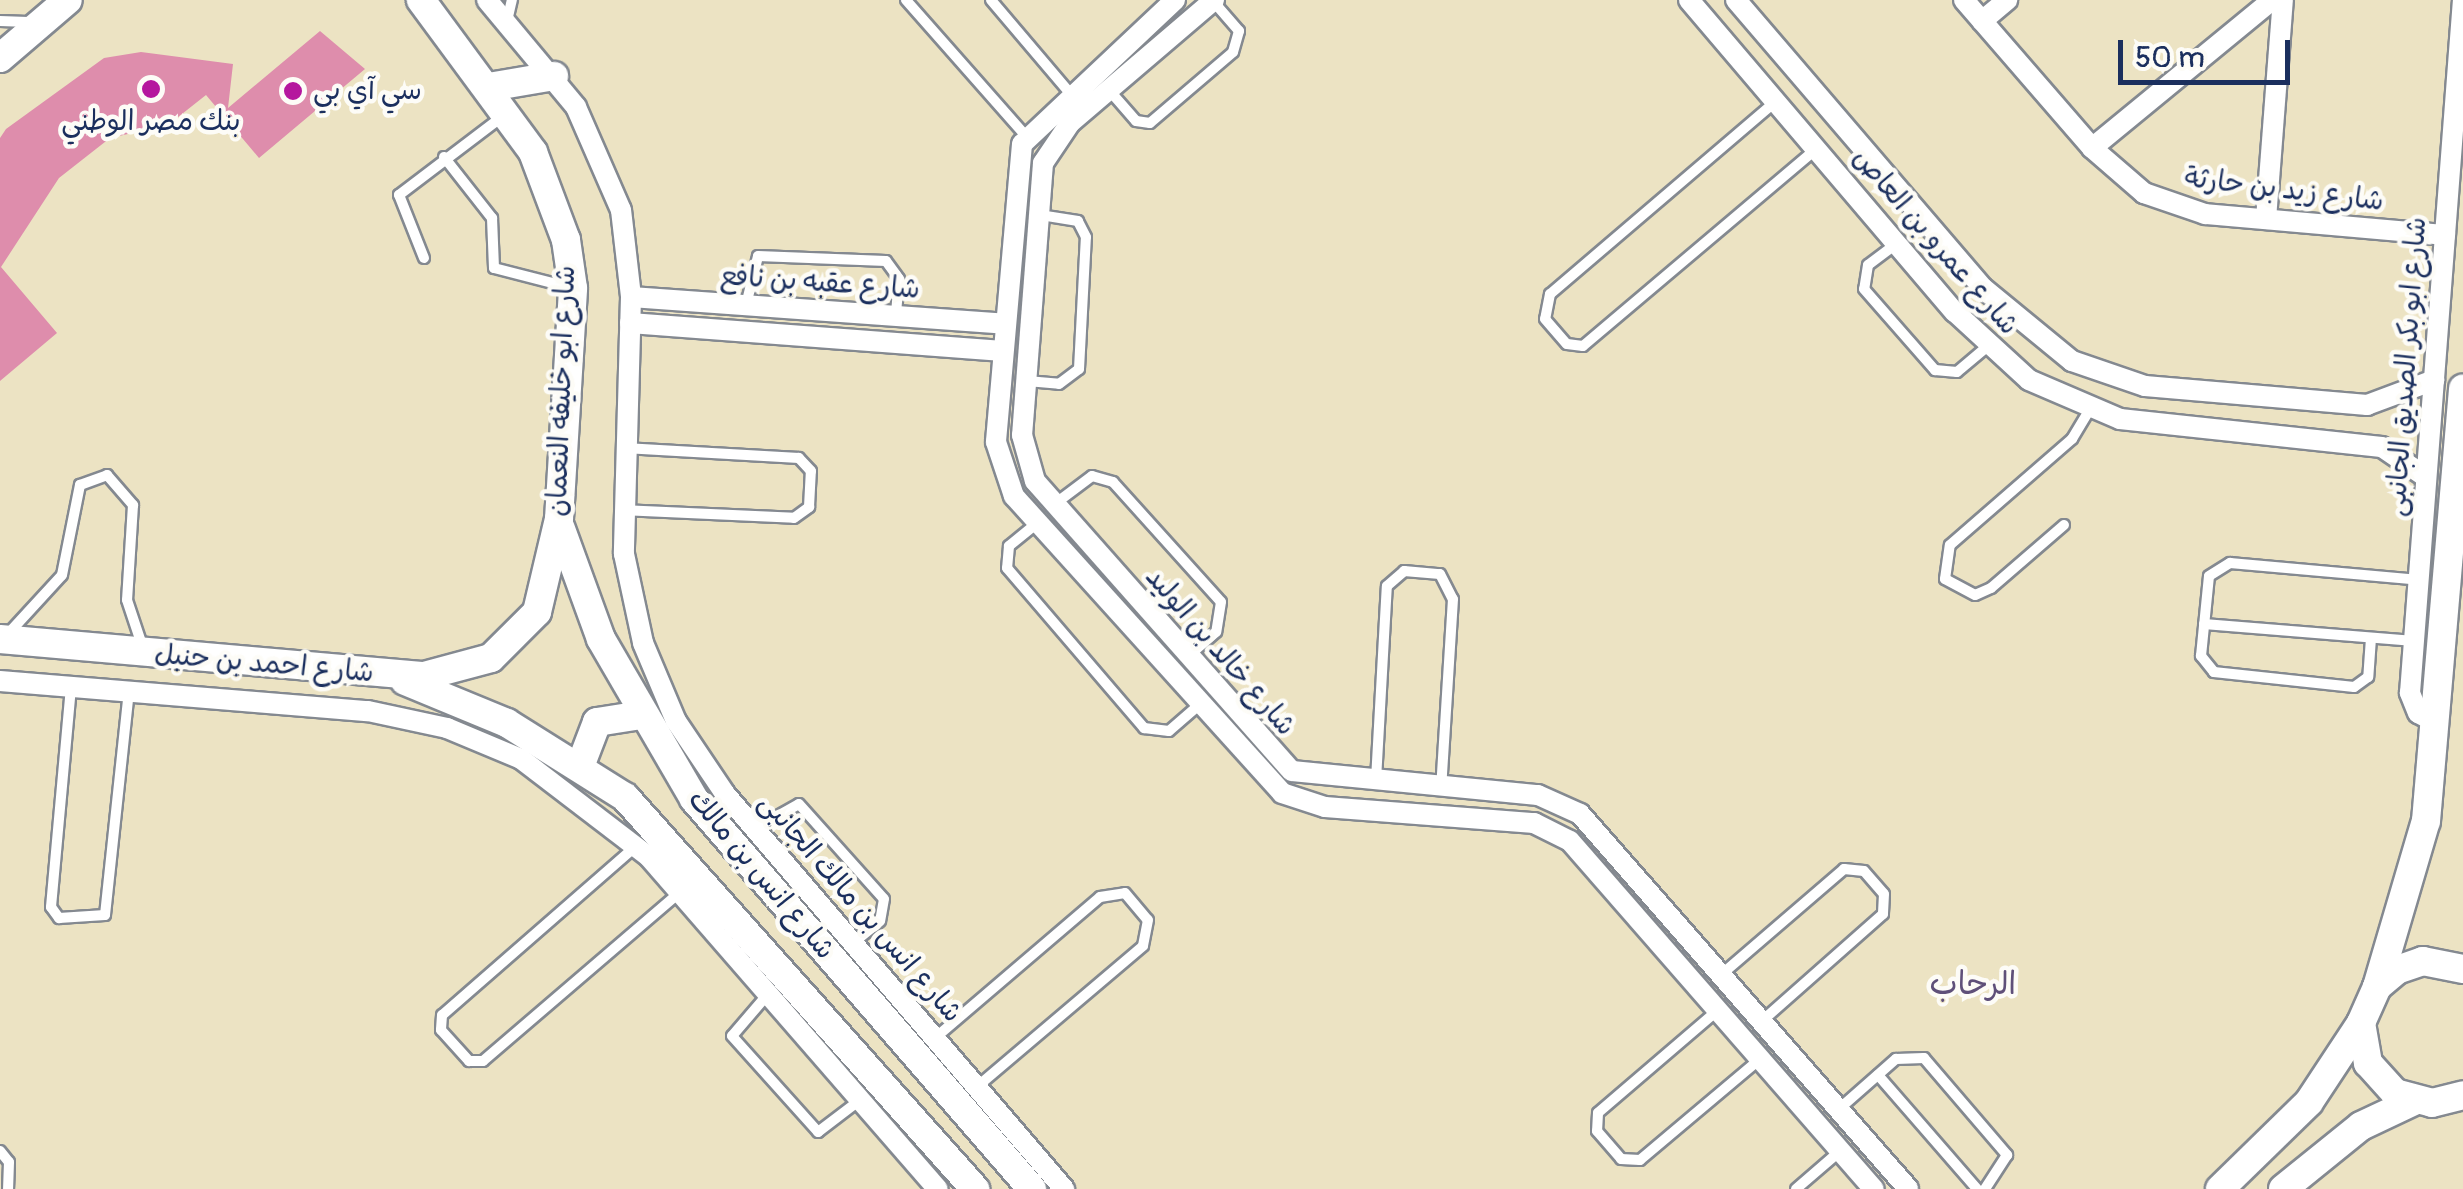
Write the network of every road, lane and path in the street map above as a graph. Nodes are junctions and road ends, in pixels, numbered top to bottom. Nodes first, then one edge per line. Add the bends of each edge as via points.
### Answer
1 (68, 0) edge
2 (421, 0) edge
3 (487, 0) edge
4 (512, 0) edge
5 (906, 0) edge
6 (991, 0) edge
7 (1176, 0) edge
8 (1213, 0) edge
9 (1736, 0) edge
10 (1964, 0) edge
11 (2007, 0) edge
12 (2272, 0) edge
13 (2283, 0) edge
14 (2462, 0) edge
15 (1692, 2) edge
16 (0, 21) edge
17 (1982, 21) junction
18 (41, 22) junction
19 (506, 22) junction
20 (0, 58) edge
21 (554, 76) junction
22 (489, 87) junction
23 (1108, 90) junction
24 (1069, 92) junction
25 (1775, 101) junction
26 (508, 112) junction
27 (1026, 136) junction
28 (2092, 148) junction
29 (1816, 149) junction
30 (444, 158) junction
31 (1038, 215) junction
32 (2266, 219) junction
33 (2445, 235) junction
34 (1896, 243) junction
35 (424, 258) dead end
36 (573, 288) junction
37 (631, 297) junction
38 (746, 305) junction
39 (896, 317) junction
40 (630, 323) junction
41 (1005, 324) junction
42 (1987, 347) junction
43 (1003, 351) junction
44 (2434, 380) junction
45 (1026, 381) junction
46 (2463, 389) edge
47 (2090, 409) junction
48 (621, 448) junction
49 (2426, 477) junction
50 (1054, 504) junction
51 (620, 510) junction
52 (558, 519) junction
53 (1036, 524) junction
54 (2064, 525) dead end
55 (2419, 580) junction
56 (1142, 604) junction
57 (1122, 621) junction
58 (2204, 624) junction
59 (518, 638) joint
60 (2371, 638) junction
61 (1, 639) edge
62 (2414, 641) junction
63 (146, 652) junction
64 (1187, 656) junction
65 (389, 675) junction
66 (0, 680) edge
67 (71, 687) junction
68 (129, 692) junction
69 (1197, 707) junction
70 (641, 715) junction
71 (2438, 724) junction
72 (581, 764) junction
73 (1376, 784) junction
74 (1441, 788) junction
75 (1372, 810) junction
76 (756, 828) junction
77 (637, 845) junction
78 (680, 892) junction
79 (854, 942) junction
80 (2463, 968) edge
81 (1722, 974) junction
82 (2376, 987) junction
83 (768, 994) junction
84 (1718, 1009) junction
85 (1762, 1021) junction
86 (2361, 1023) junction
87 (935, 1038) junction
88 (1762, 1058) junction
89 (1807, 1072) junction
90 (1878, 1075) junction
91 (977, 1086) junction
92 (1788, 1089) junction
93 (860, 1100) junction
94 (2414, 1101) junction
95 (2459, 1102) edge
96 (1839, 1109) junction
97 (1841, 1150) junction
98 (0, 1151) edge
99 (1802, 1187) edge
100 (8, 1189) edge
101 (938, 1189) edge
102 (975, 1189) edge
103 (1032, 1189) edge
104 (1064, 1189) edge
105 (1874, 1189) edge
106 (1908, 1189) edge
107 (1976, 1189) edge
108 (1985, 1189) edge
109 (2220, 1189) edge
110 (2284, 1189) edge

1 - 18 street
2 - 22 street, شارع ابو خليفه النعمان
3 - 19 street, شارع انس بن مالك الجانبى
4 - 19 lane
5 - 27 lane
6 - 24 lane
7 - 24 street
8 - 23 street, شارع خالد بن الوليد
8 - 23 lane via 1239,31 1233,52 1150,123 1136,121
9 - 44 street, شارع عمرو بن العاص via 2008,315 2072,360 2144,386 2367,405
10 - 17 street, شارع زيد بن حارثة
11 - 17 street
12 - 28 street
13 - 32 street
14 - 33 street, شارع ابو بكر الصديق الجانبى
15 - 25 street, شارع عمرو بن العاص
16 - 18 lane
17 - 28 street, شارع زيد بن حارثة
18 - 20 street
19 - 21 street, شارع انس بن مالك الجانبى
21 - 22 street
21 - 37 street, شارع انس بن مالك الجانبى via 612,182
22 - 26 street, شارع ابو خليفه النعمان
23 - 31 street, شارع خالد بن الوليد via 1050,148
24 - 27 street
25 - 29 street, شارع عمرو بن العاص
25 - 29 lane via 1550,294 1545,318 1567,344 1590,341
26 - 30 lane
26 - 36 street, شارع ابو خليفه النعمان via 554,195
27 - 41 street, شارع خالد بن الوليد
28 - 32 street, شارع زيد بن حارثة via 2174,206
29 - 34 street, شارع عمرو بن العاص
30 - 35 lane via 397,201 425,242
30 - 36 lane via 492,218 494,268
31 - 45 street, شارع خالد بن الوليد
31 - 45 lane via 1078,221 1086,237 1078,370 1058,384
32 - 33 street, شارع زيد بن حارثة
33 - 44 street, شارع ابو بكر الصديق الجانبى
34 - 42 street, شارع عمرو بن العاص
34 - 42 lane via 1862,280 1900,330 1942,374
36 - 52 street, شارع ابو خليفه النعمان
37 - 38 street, شارع عقبه بن نافع
37 - 40 street, شارع انس بن مالك الجانبى
38 - 39 street, شارع عقبه بن نافع
38 - 39 lane via 758,256 886,261 899,279
39 - 41 street, شارع عقبه بن نافع
40 - 43 street, شارع عقبه بن نافع
40 - 48 street, شارع انس بن مالك الجانبى
41 - 43 street, شارع خالد بن الوليد
42 - 47 street, شارع عمرو بن العاص
43 - 53 street, شارع خالد بن الوليد via 997,458
44 - 49 street, شارع ابو بكر الصديق الجانبى
45 - 50 street, شارع خالد بن الوليد via 1024,451
46 - 71 street
47 - 49 street, شارع عمرو بن العاص via 2364,443
47 - 54 lane via 2072,439 1950,545 1944,579 1974,596
48 - 51 street, شارع انس بن مالك الجانبى
48 - 51 lane via 800,458 812,471 809,507 794,518
49 - 55 street, شارع ابو بكر الصديق الجانبى
50 - 56 street, شارع خالد بن الوليد
50 - 64 lane via 1092,476 1113,482 1221,602 1216,632
51 - 76 street, شارع انس بن مالك الجانبى via 643,643 695,752
52 - 59 street, شارع ابو خليفه النعمان via 548,582
52 - 70 street, شارع انس بن مالك via 584,600
53 - 57 street, شارع خالد بن الوليد
53 - 69 lane via 1009,546 1006,568 1144,728 1168,732
55 - 58 lane via 2223,564 2209,576
55 - 62 street, شارع ابو بكر الصديق الجانبى
56 - 57 street
56 - 64 street, شارع خالد بن الوليد
57 - 69 street, شارع خالد بن الوليد
58 - 60 lane
58 - 60 lane via 2210,670 2354,687 2368,678
59 - 65 street, شارع احمد بن حنبل via 458,670
60 - 62 lane
61 - 63 street, شارع احمد بن حنبل
61 - 63 lane via 62,576 80,485 107,475 133,506 127,600
62 - 71 street, شارع ابو بكر الصديق الجانبى via 2412,704
63 - 65 street, شارع احمد بن حنبل
64 - 73 street, شارع خالد بن الوليد via 1292,771
65 - 72 street, شارع انس بن مالك
66 - 67 street
67 - 68 street
67 - 68 lane via 52,907 60,918 104,915
68 - 77 street via 368,710 446,728 521,759
69 - 75 street, شارع خالد بن الوليد via 1282,794
70 - 72 street via 597,722
70 - 103 street, شارع انس بن مالك via 694,799
71 - 82 street via 2419,862
72 - 102 street, شارع انس بن مالك via 660,828
73 - 74 street, شارع خالد بن الوليد
73 - 74 lane via 1385,597 1404,571 1440,574 1452,589
73 - 75 street
74 - 81 street, شارع خالد بن الوليد via 1538,796 1580,814
75 - 84 street, شارع خالد بن الوليد via 1553,830 1585,854
76 - 79 street, شارع انس بن مالك الجانبى
76 - 79 lane via 799,804 832,838 884,899 880,922
77 - 78 street
77 - 78 lane via 442,1016 441,1030 459,1050 483,1062
78 - 83 street
79 - 87 street, شارع انس بن مالك الجانبى
80 - 82 street via 2423,961
81 - 85 street, شارع خالد بن الوليد
81 - 85 lane via 1844,869 1864,871 1884,894 1883,914
82 - 86 street
83 - 93 street
83 - 93 lane via 730,1030 743,1049 818,1132
84 - 88 street, شارع خالد بن الوليد
84 - 88 lane via 1598,1113 1597,1131 1621,1159 1640,1160
85 - 89 street, شارع خالد بن الوليد
86 - 94 street via 2368,1063
86 - 109 street via 2309,1102
87 - 91 street, شارع انس بن مالك الجانبى
87 - 91 lane via 1107,892 1137,907 1150,930 1143,946
88 - 92 street, شارع خالد بن الوليد
89 - 92 street
89 - 96 street, شارع خالد بن الوليد
90 - 96 lane
90 - 107 lane
90 - 108 lane via 1912,1056 1935,1068 2006,1155
91 - 104 street, شارع انس بن مالك الجانبى
92 - 97 street, شارع خالد بن الوليد
93 - 101 street
94 - 95 street
94 - 110 street via 2361,1126
96 - 106 street, شارع خالد بن الوليد
97 - 99 lane
97 - 105 street, شارع خالد بن الوليد
98 - 100 lane via 10,1162

